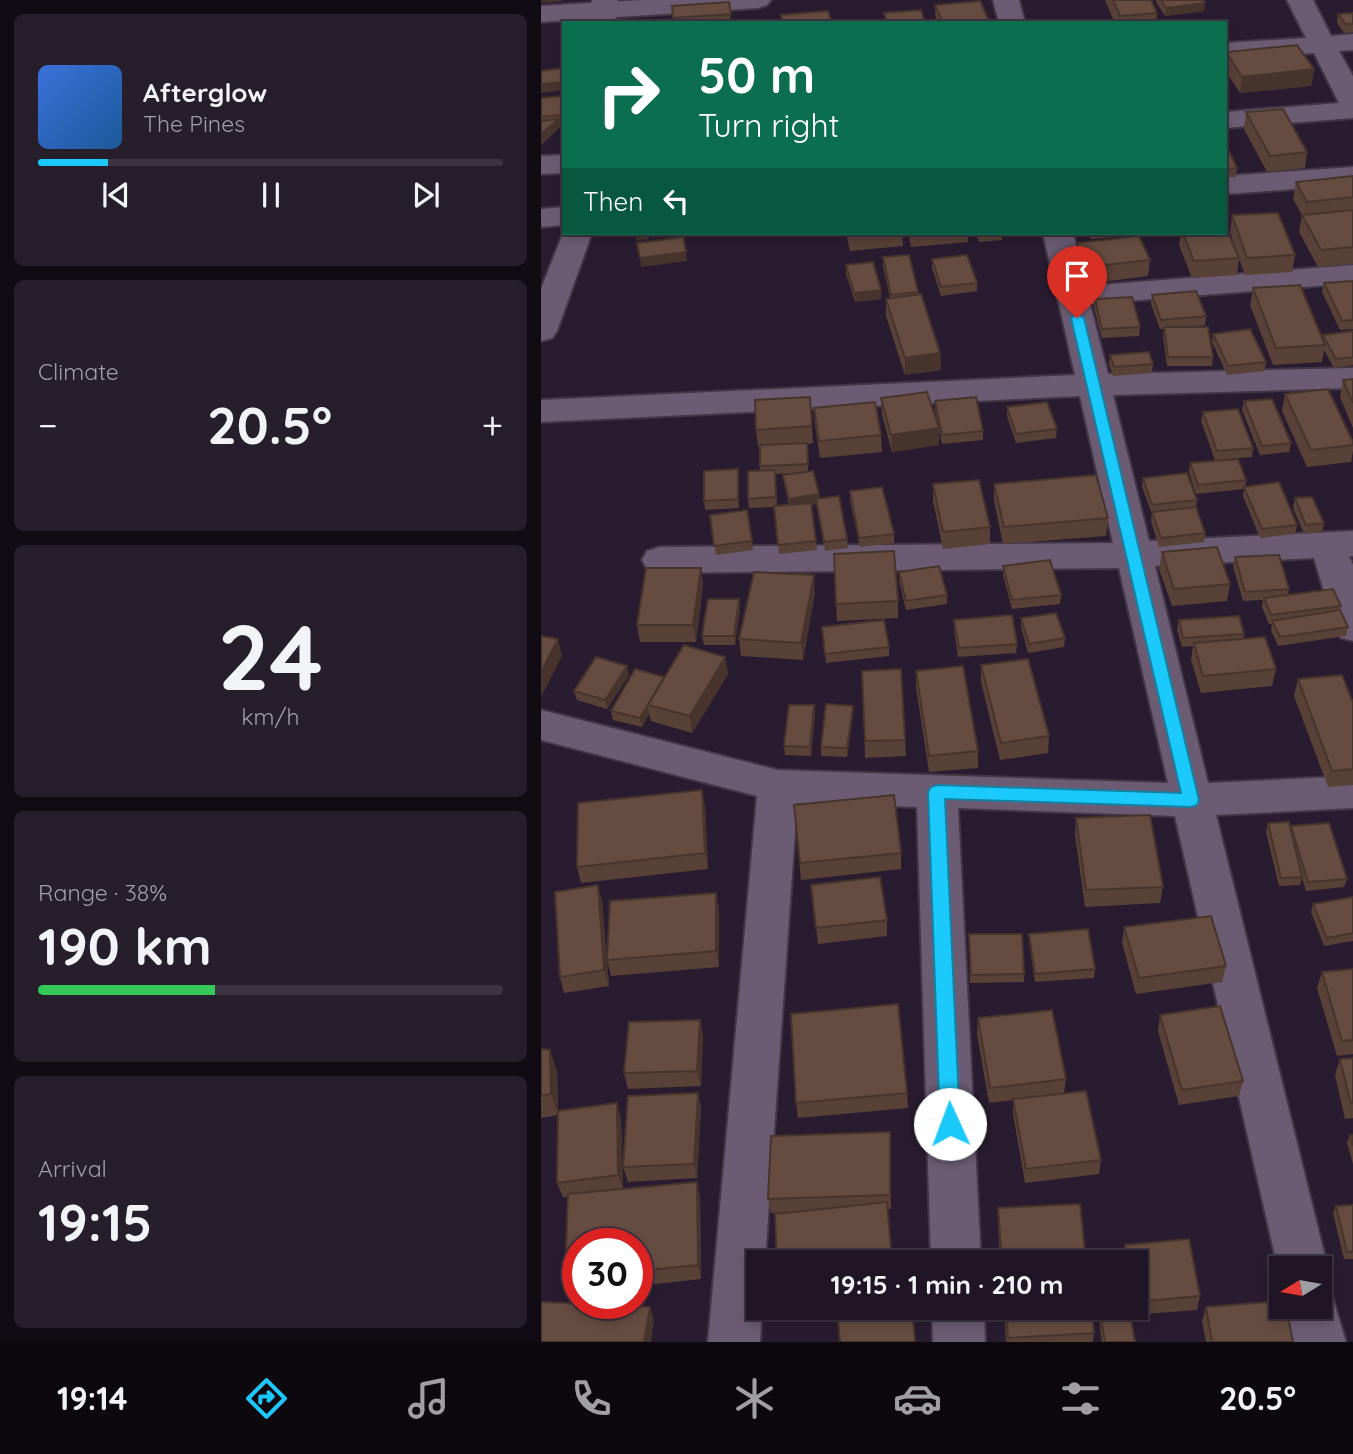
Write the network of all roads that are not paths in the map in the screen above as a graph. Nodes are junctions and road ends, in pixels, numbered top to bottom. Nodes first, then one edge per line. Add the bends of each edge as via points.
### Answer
1 (758, 0) edge
2 (1006, 0) edge
3 (1300, 0) edge
4 (604, 11) edge
5 (541, 14) edge
6 (1011, 21) edge
7 (1353, 42) edge
8 (1323, 44) junction
9 (1227, 51) edge
10 (1353, 105) edge
11 (1353, 110) edge
12 (1227, 120) edge
13 (562, 164) edge
14 (541, 165) edge
15 (1353, 176) edge
16 (1227, 185) edge
17 (562, 216) edge
18 (541, 218) edge
19 (576, 235) edge
20 (1058, 235) edge
21 (1353, 274) edge
22 (1072, 296) junction
23 (541, 331) edge
24 (1353, 378) edge
25 (1092, 385) junction
26 (541, 411) edge
27 (1340, 544) edge
28 (1133, 555) junction
29 (660, 560) dead end
30 (1353, 628) edge
31 (541, 725) edge
32 (778, 786) junction
33 (937, 792) junction
34 (1353, 792) edge
35 (1191, 800) junction
36 (956, 1250) edge
37 (1300, 1256) edge
38 (958, 1320) edge
39 (1315, 1320) edge
40 (734, 1342) edge
41 (959, 1342) edge
42 (1320, 1342) edge

1 - 4 street
2 - 6 street
3 - 8 street
4 - 5 street
7 - 8 street
8 - 9 street
8 - 10 street
11 - 12 street
13 - 14 street
15 - 16 street
17 - 18 street
19 - 23 street
20 - 22 street
21 - 22 street
22 - 25 street
24 - 25 street
25 - 26 street
25 - 28 street
27 - 28 street
27 - 30 street
28 - 29 street
28 - 35 street
31 - 32 street
32 - 33 street
32 - 40 street
33 - 35 street
33 - 36 street
34 - 35 street
35 - 37 street
38 - 41 street
39 - 42 street

